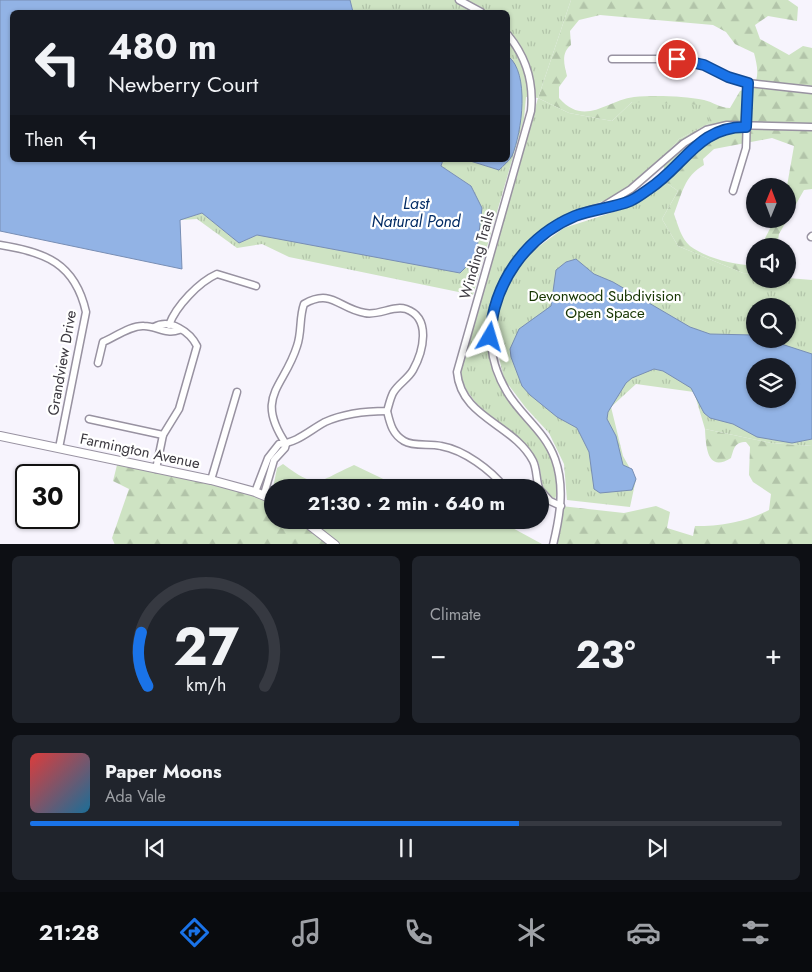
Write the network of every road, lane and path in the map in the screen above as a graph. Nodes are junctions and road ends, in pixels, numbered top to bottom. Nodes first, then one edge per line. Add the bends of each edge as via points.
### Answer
1 (459, 0) edge
2 (477, 10) edge
3 (510, 37) edge
4 (612, 60) dead end
5 (748, 83) junction
6 (812, 90) edge
7 (735, 127) junction
8 (746, 127) junction
9 (812, 127) edge
10 (733, 191) dead end
11 (601, 208) junction
12 (0, 244) edge
13 (256, 286) dead end
14 (169, 325) junction
15 (154, 327) junction
16 (179, 330) junction
17 (98, 363) dead end
18 (237, 392) dead end
19 (387, 412) junction
20 (89, 419) dead end
21 (0, 436) edge
22 (163, 436) junction
23 (286, 444) junction
24 (59, 448) junction
25 (156, 469) junction
26 (268, 479) edge
27 (494, 479) edge
28 (538, 479) edge
29 (210, 480) junction
30 (256, 492) junction
31 (264, 494) edge
32 (549, 500) edge
33 (561, 506) junction
34 (315, 529) edge
35 (335, 544) edge
36 (554, 544) edge

1 - 2 street
3 - 28 street, Winding Trails via 527,68 532,89 531,111 457,372 461,391 475,409 531,457
4 - 5 street via 677,59 704,65
5 - 6 street
5 - 8 street
7 - 8 street
7 - 11 street via 714,133 699,142 675,168 632,200
7 - 11 street via 716,126 694,136 632,190
8 - 9 street
8 - 10 street via 746,148
11 - 33 street via 561,223 528,249 512,267 499,291 491,323 496,370 512,400 550,446 559,471
12 - 24 street, Grandview Drive via 29,250 56,261 82,293 86,312
13 - 14 street via 217,274 206,279 174,314
14 - 15 street
14 - 16 street
15 - 16 street via 166,332
15 - 17 street via 138,326 103,342
16 - 22 street via 190,335 197,346 179,409
18 - 29 street
19 - 23 street via 356,412 341,416
19 - 23 street via 394,391 413,370 420,355 424,338 416,315 397,308 365,314 320,297 304,304 298,344 273,396 272,418
19 - 27 street via 394,433 404,441 455,450
20 - 22 street
21 - 24 main road, Farmington Avenue
22 - 25 street
23 - 26 street via 274,460
23 - 30 street via 279,444 272,450
24 - 25 main road, Farmington Avenue
25 - 29 main road, Farmington Avenue
29 - 30 main road, Farmington Avenue
30 - 31 main road, Farmington Avenue
32 - 33 street, Winding Trails
33 - 36 street
34 - 35 main road

